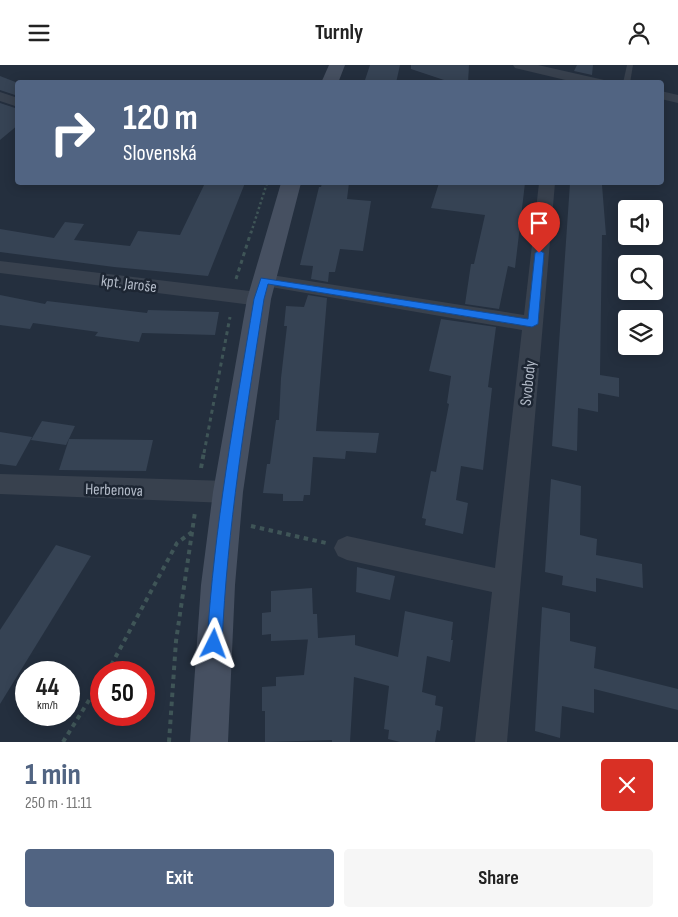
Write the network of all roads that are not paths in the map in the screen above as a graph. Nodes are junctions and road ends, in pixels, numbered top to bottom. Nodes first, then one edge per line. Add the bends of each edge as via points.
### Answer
1 (337, 65) edge
2 (520, 65) edge
3 (630, 65) edge
4 (559, 78) edge
5 (330, 80) edge
6 (575, 80) edge
7 (627, 80) edge
8 (0, 96) edge
9 (664, 96) edge
10 (678, 99) edge
11 (15, 102) edge
12 (290, 185) edge
13 (546, 185) edge
14 (0, 267) edge
15 (262, 289) junction
16 (532, 324) junction
17 (0, 484) edge
18 (228, 492) junction
19 (347, 547) road end
20 (507, 583) junction
21 (209, 742) edge
22 (491, 742) edge

1 - 5 main road
2 - 4 street
3 - 7 lane
4 - 6 street
8 - 11 street
9 - 10 street
12 - 15 main road
13 - 16 street, Svobody
14 - 15 street, kpt. Jaroše
15 - 16 street, kpt. Jaroše
15 - 18 main road
16 - 20 street, Svobody
17 - 18 street, Herbenova
18 - 21 main road via 218,585
19 - 20 street
20 - 22 street, Svobody

